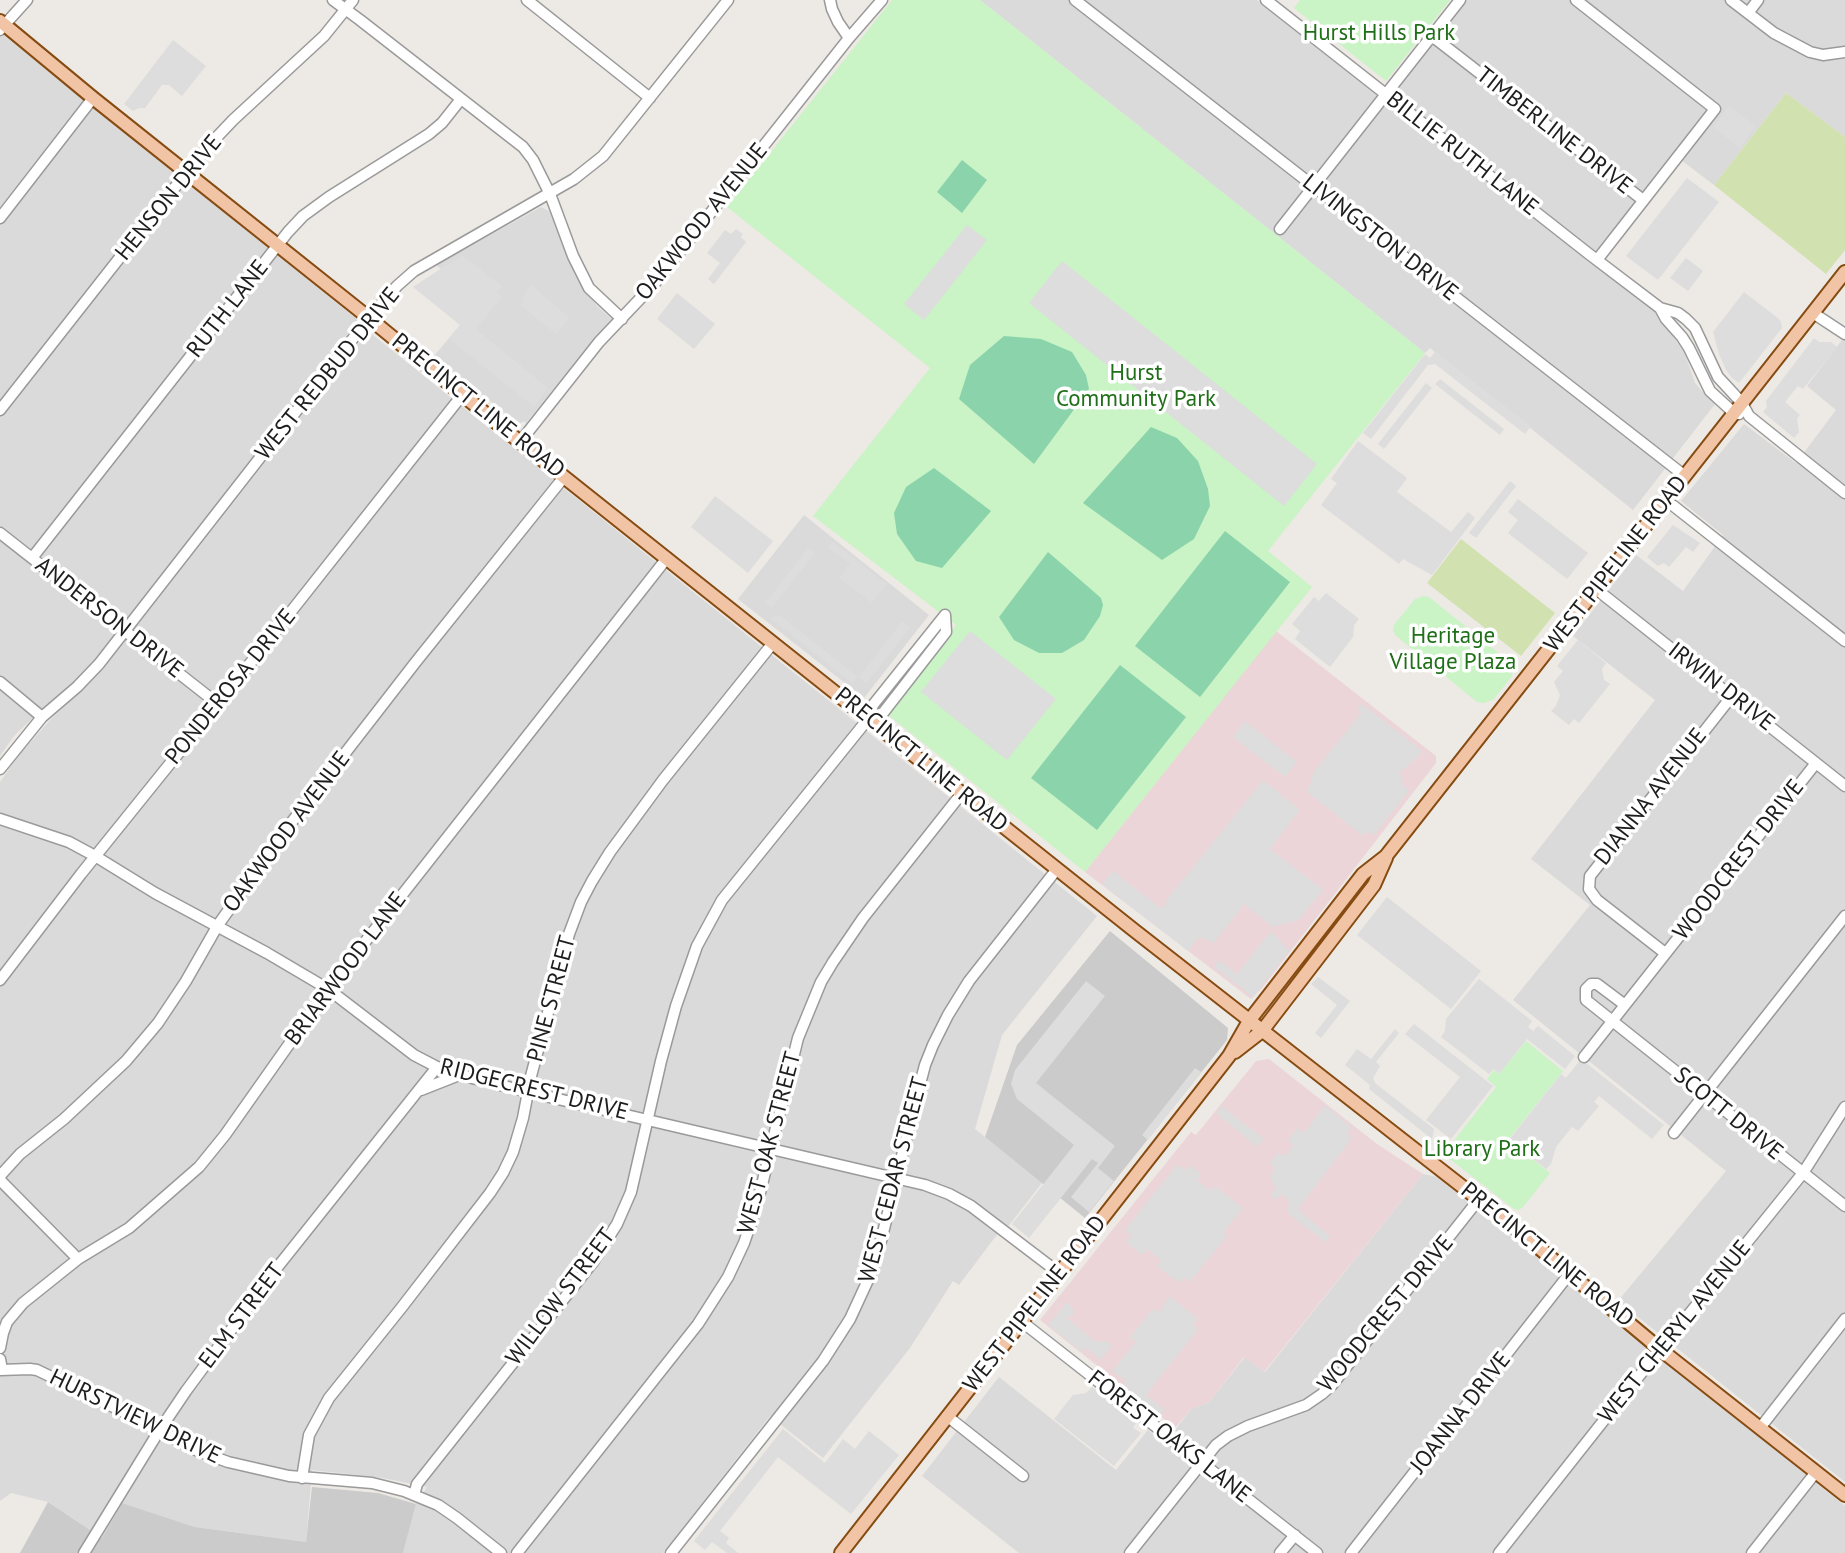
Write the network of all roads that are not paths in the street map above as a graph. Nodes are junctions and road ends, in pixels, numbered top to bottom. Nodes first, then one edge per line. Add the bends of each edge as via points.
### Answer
1 (27, 0) edge
2 (333, 0) edge
3 (353, 0) edge
4 (527, 0) edge
5 (830, 0) edge
6 (882, 0) edge
7 (1075, 0) edge
8 (1266, 0) edge
9 (1460, 0) edge
10 (1576, 0) edge
11 (1731, 0) edge
12 (1758, 0) edge
13 (722, 2) edge
14 (345, 10) junction
15 (1748, 13) junction
16 (1, 25) edge
17 (1432, 36) junction
18 (849, 38) junction
19 (1845, 52) edge
20 (1385, 93) junction
21 (93, 98) junction
22 (650, 98) junction
23 (461, 99) junction
24 (187, 172) junction
25 (1313, 186) junction
26 (550, 194) junction
27 (1643, 200) junction
28 (0, 218) edge
29 (1280, 229) dead end
30 (279, 244) junction
31 (1597, 260) junction
32 (1845, 272) edge
33 (1660, 308) junction
34 (1813, 313) junction
35 (369, 317) junction
36 (622, 319) junction
37 (1686, 320) junction
38 (1677, 330) junction
39 (1845, 334) edge
40 (1709, 358) junction
41 (1697, 363) junction
42 (463, 394) junction
43 (1738, 408) junction
44 (0, 410) edge
45 (520, 442) junction
46 (1685, 476) junction
47 (565, 477) junction
48 (1845, 493) edge
49 (1666, 500) junction
50 (0, 533) edge
51 (32, 558) junction
52 (667, 558) junction
53 (1597, 589) junction
54 (124, 631) junction
55 (1845, 641) edge
56 (773, 643) junction
57 (0, 682) edge
58 (1732, 696) junction
59 (218, 704) junction
60 (42, 717) junction
61 (868, 719) junction
62 (1816, 763) junction
63 (0, 769) edge
64 (1845, 786) edge
65 (962, 793) junction
66 (0, 819) edge
67 (95, 856) junction
68 (1386, 856) junction
69 (1057, 869) junction
70 (1845, 916) edge
71 (218, 925) junction
72 (1665, 953) junction
73 (0, 980) edge
74 (328, 989) junction
75 (1625, 1005) junction
76 (1249, 1021) junction
77 (1612, 1021) junction
78 (1262, 1031) junction
79 (1229, 1056) junction
80 (1584, 1057) dead end
81 (437, 1067) junction
82 (460, 1075) junction
83 (418, 1092) junction
84 (528, 1092) junction
85 (1704, 1094) junction
86 (1845, 1107) edge
87 (648, 1119) junction
88 (1674, 1133) dead end
89 (771, 1148) junction
90 (1803, 1173) junction
91 (0, 1178) edge
92 (897, 1178) junction
93 (1479, 1199) junction
94 (1845, 1206) edge
95 (78, 1259) junction
96 (1059, 1273) junction
97 (1570, 1273) junction
98 (1845, 1320) edge
99 (1021, 1321) junction
100 (0, 1348) edge
101 (1661, 1350) junction
102 (1, 1366) edge
103 (947, 1416) junction
104 (1760, 1428) junction
105 (159, 1431) junction
106 (1202, 1462) junction
107 (1816, 1472) junction
108 (1023, 1476) dead end
109 (302, 1478) junction
110 (414, 1495) junction
111 (1845, 1495) edge
112 (1294, 1535) junction
113 (847, 1551) edge
114 (84, 1553) edge
115 (501, 1553) edge
116 (517, 1553) edge
117 (671, 1553) edge
118 (1130, 1553) edge
119 (1280, 1553) edge
120 (1317, 1553) edge
121 (1351, 1553) edge
122 (1499, 1553) edge
123 (1752, 1553) edge

1 - 16 street
2 - 14 street
3 - 14 street, HENSON DRIVE
4 - 22 street
5 - 18 street
6 - 18 street, OAKWOOD AVENUE
7 - 25 street, LIVINGSTON DRIVE
8 - 20 street, BILLIE RUTH LANE
9 - 17 street
10 - 27 street via 1715,109
11 - 15 street
12 - 15 street
13 - 22 street, WEST REDBUD DRIVE
14 - 23 street
14 - 24 street, HENSON DRIVE
15 - 19 street via 1810,52
16 - 21 main road, PRECINCT LINE ROAD
17 - 20 street
17 - 27 street, TIMBERLINE DRIVE
18 - 36 street, OAKWOOD AVENUE via 655,284
20 - 25 street
20 - 31 street, BILLIE RUTH LANE
21 - 24 main road, PRECINCT LINE ROAD
21 - 28 street
22 - 26 street, WEST REDBUD DRIVE via 603,156
23 - 26 street via 523,148
23 - 30 street, RUTH LANE via 429,134 317,205
24 - 30 main road, PRECINCT LINE ROAD
24 - 44 street, HENSON DRIVE
25 - 29 street
25 - 46 street, LIVINGSTON DRIVE
26 - 35 street, WEST REDBUD DRIVE via 414,271
26 - 36 street via 589,288
27 - 31 street
30 - 35 main road, PRECINCT LINE ROAD
30 - 51 street, RUTH LANE
31 - 33 street, BILLIE RUTH LANE
32 - 34 main road, WEST PIPELINE ROAD
33 - 37 street, BILLIE RUTH LANE
33 - 38 street, BILLIE RUTH LANE
34 - 39 street
34 - 43 main road, WEST PIPELINE ROAD
35 - 42 main road, PRECINCT LINE ROAD
35 - 54 street, WEST REDBUD DRIVE
36 - 45 street, OAKWOOD AVENUE
37 - 38 street
37 - 40 street, BILLIE RUTH LANE via 1695,328
38 - 41 street, BILLIE RUTH LANE
40 - 41 street
40 - 43 street, BILLIE RUTH LANE
41 - 43 street, BILLIE RUTH LANE via 1710,391
42 - 45 main road, PRECINCT LINE ROAD
42 - 59 street, PONDEROSA DRIVE
43 - 46 main road, WEST PIPELINE ROAD
43 - 48 street, BILLIE RUTH LANE
45 - 47 main road, PRECINCT LINE ROAD
46 - 49 main road, WEST PIPELINE ROAD
47 - 52 main road, PRECINCT LINE ROAD
47 - 71 street, OAKWOOD AVENUE via 284,832
49 - 53 main road, WEST PIPELINE ROAD
49 - 55 street
50 - 51 street, ANDERSON DRIVE
51 - 54 street, ANDERSON DRIVE
52 - 56 main road, PRECINCT LINE ROAD
52 - 74 street, BRIARWOOD LANE
53 - 58 street, IRWIN DRIVE
53 - 68 main road, WEST PIPELINE ROAD
54 - 59 street, ANDERSON DRIVE
54 - 60 street, WEST REDBUD DRIVE via 99,664
56 - 61 main road, PRECINCT LINE ROAD
56 - 84 street, PINE STREET via 663,779 592,881 569,934
57 - 60 street
58 - 62 street, IRWIN DRIVE
58 - 72 street, DIANNA AVENUE via 1590,876 1589,889 1597,900
59 - 67 street, PONDEROSA DRIVE
60 - 63 street, WEST REDBUD DRIVE
61 - 61 street, WILLOW STREET via 884,713 946,632 945,615 873,705
61 - 65 main road, PRECINCT LINE ROAD
61 - 87 street, WILLOW STREET via 741,875 709,923 676,1006
62 - 64 street, IRWIN DRIVE
62 - 72 street, WOODCREST DRIVE
65 - 69 main road, PRECINCT LINE ROAD
65 - 89 street, WEST OAK STREET via 847,940 821,982 798,1038
66 - 67 street, RIDGECREST DRIVE via 69,842
67 - 71 street, RIDGECREST DRIVE
67 - 73 street, PONDEROSA DRIVE
68 - 76 main road, WEST PIPELINE ROAD via 1363,874
68 - 78 main road, WEST PIPELINE ROAD via 1374,885
69 - 76 main road, PRECINCT LINE ROAD
69 - 92 street, WEST CEDAR STREET via 948,1015 925,1065
70 - 85 street
71 - 74 street, RIDGECREST DRIVE
71 - 91 street, OAKWOOD AVENUE via 187,981 126,1061 20,1153
72 - 75 street, WOODCREST DRIVE
74 - 81 street, RIDGECREST DRIVE via 414,1055
74 - 95 street, BRIARWOOD LANE via 199,1167 129,1228
75 - 77 street, WOODCREST DRIVE
75 - 77 street, SCOTT DRIVE via 1597,984 1586,989 1586,1000
76 - 78 main road, PRECINCT LINE ROAD
76 - 79 main road, WEST PIPELINE ROAD
77 - 80 street, WOODCREST DRIVE
77 - 85 street, SCOTT DRIVE
78 - 79 main road, WEST PIPELINE ROAD
78 - 93 main road, PRECINCT LINE ROAD
79 - 96 main road, WEST PIPELINE ROAD
81 - 82 street, RIDGECREST DRIVE
81 - 83 street, ELM STREET
82 - 83 street, ELM STREET
82 - 84 street, RIDGECREST DRIVE
83 - 105 street, ELM STREET via 276,1269
84 - 87 street, RIDGECREST DRIVE
84 - 109 street, PINE STREET via 503,1173 329,1398 309,1435
85 - 88 street
85 - 90 street, SCOTT DRIVE
86 - 90 street, WEST CHERYL AVENUE
87 - 89 street, RIDGECREST DRIVE
87 - 110 street, WILLOW STREET via 631,1192 604,1246 417,1484
89 - 92 street, RIDGECREST DRIVE
89 - 116 street, WEST OAK STREET via 744,1243 721,1288 698,1324
90 - 94 street, SCOTT DRIVE
90 - 101 street, WEST CHERYL AVENUE
91 - 95 street
92 - 96 street, RIDGECREST DRIVE via 960,1199
92 - 117 street, WEST CEDAR STREET via 878,1253 839,1338
93 - 97 main road, PRECINCT LINE ROAD
93 - 106 street, WOODCREST DRIVE via 1322,1395 1228,1436
95 - 100 street, BRIARWOOD LANE via 14,1312 2,1333
96 - 99 main road, WEST PIPELINE ROAD
97 - 101 main road, PRECINCT LINE ROAD
97 - 121 street, JOANNA DRIVE
98 - 104 street
99 - 103 main road, WEST PIPELINE ROAD
99 - 106 street, FOREST OAKS LANE
101 - 104 main road, PRECINCT LINE ROAD
101 - 122 street, WEST CHERYL AVENUE
102 - 105 street, HURSTVIEW DRIVE via 37,1370
103 - 108 street
103 - 113 main road, WEST PIPELINE ROAD
104 - 107 main road, PRECINCT LINE ROAD
105 - 109 street, HURSTVIEW DRIVE via 228,1462
105 - 114 street, ELM STREET
106 - 112 street, FOREST OAKS LANE
106 - 118 street, WOODCREST DRIVE
107 - 111 main road, PRECINCT LINE ROAD
107 - 123 street
109 - 110 street, HURSTVIEW DRIVE via 372,1483
110 - 115 street, HURSTVIEW DRIVE via 438,1505
112 - 119 street
112 - 120 street, FOREST OAKS LANE

